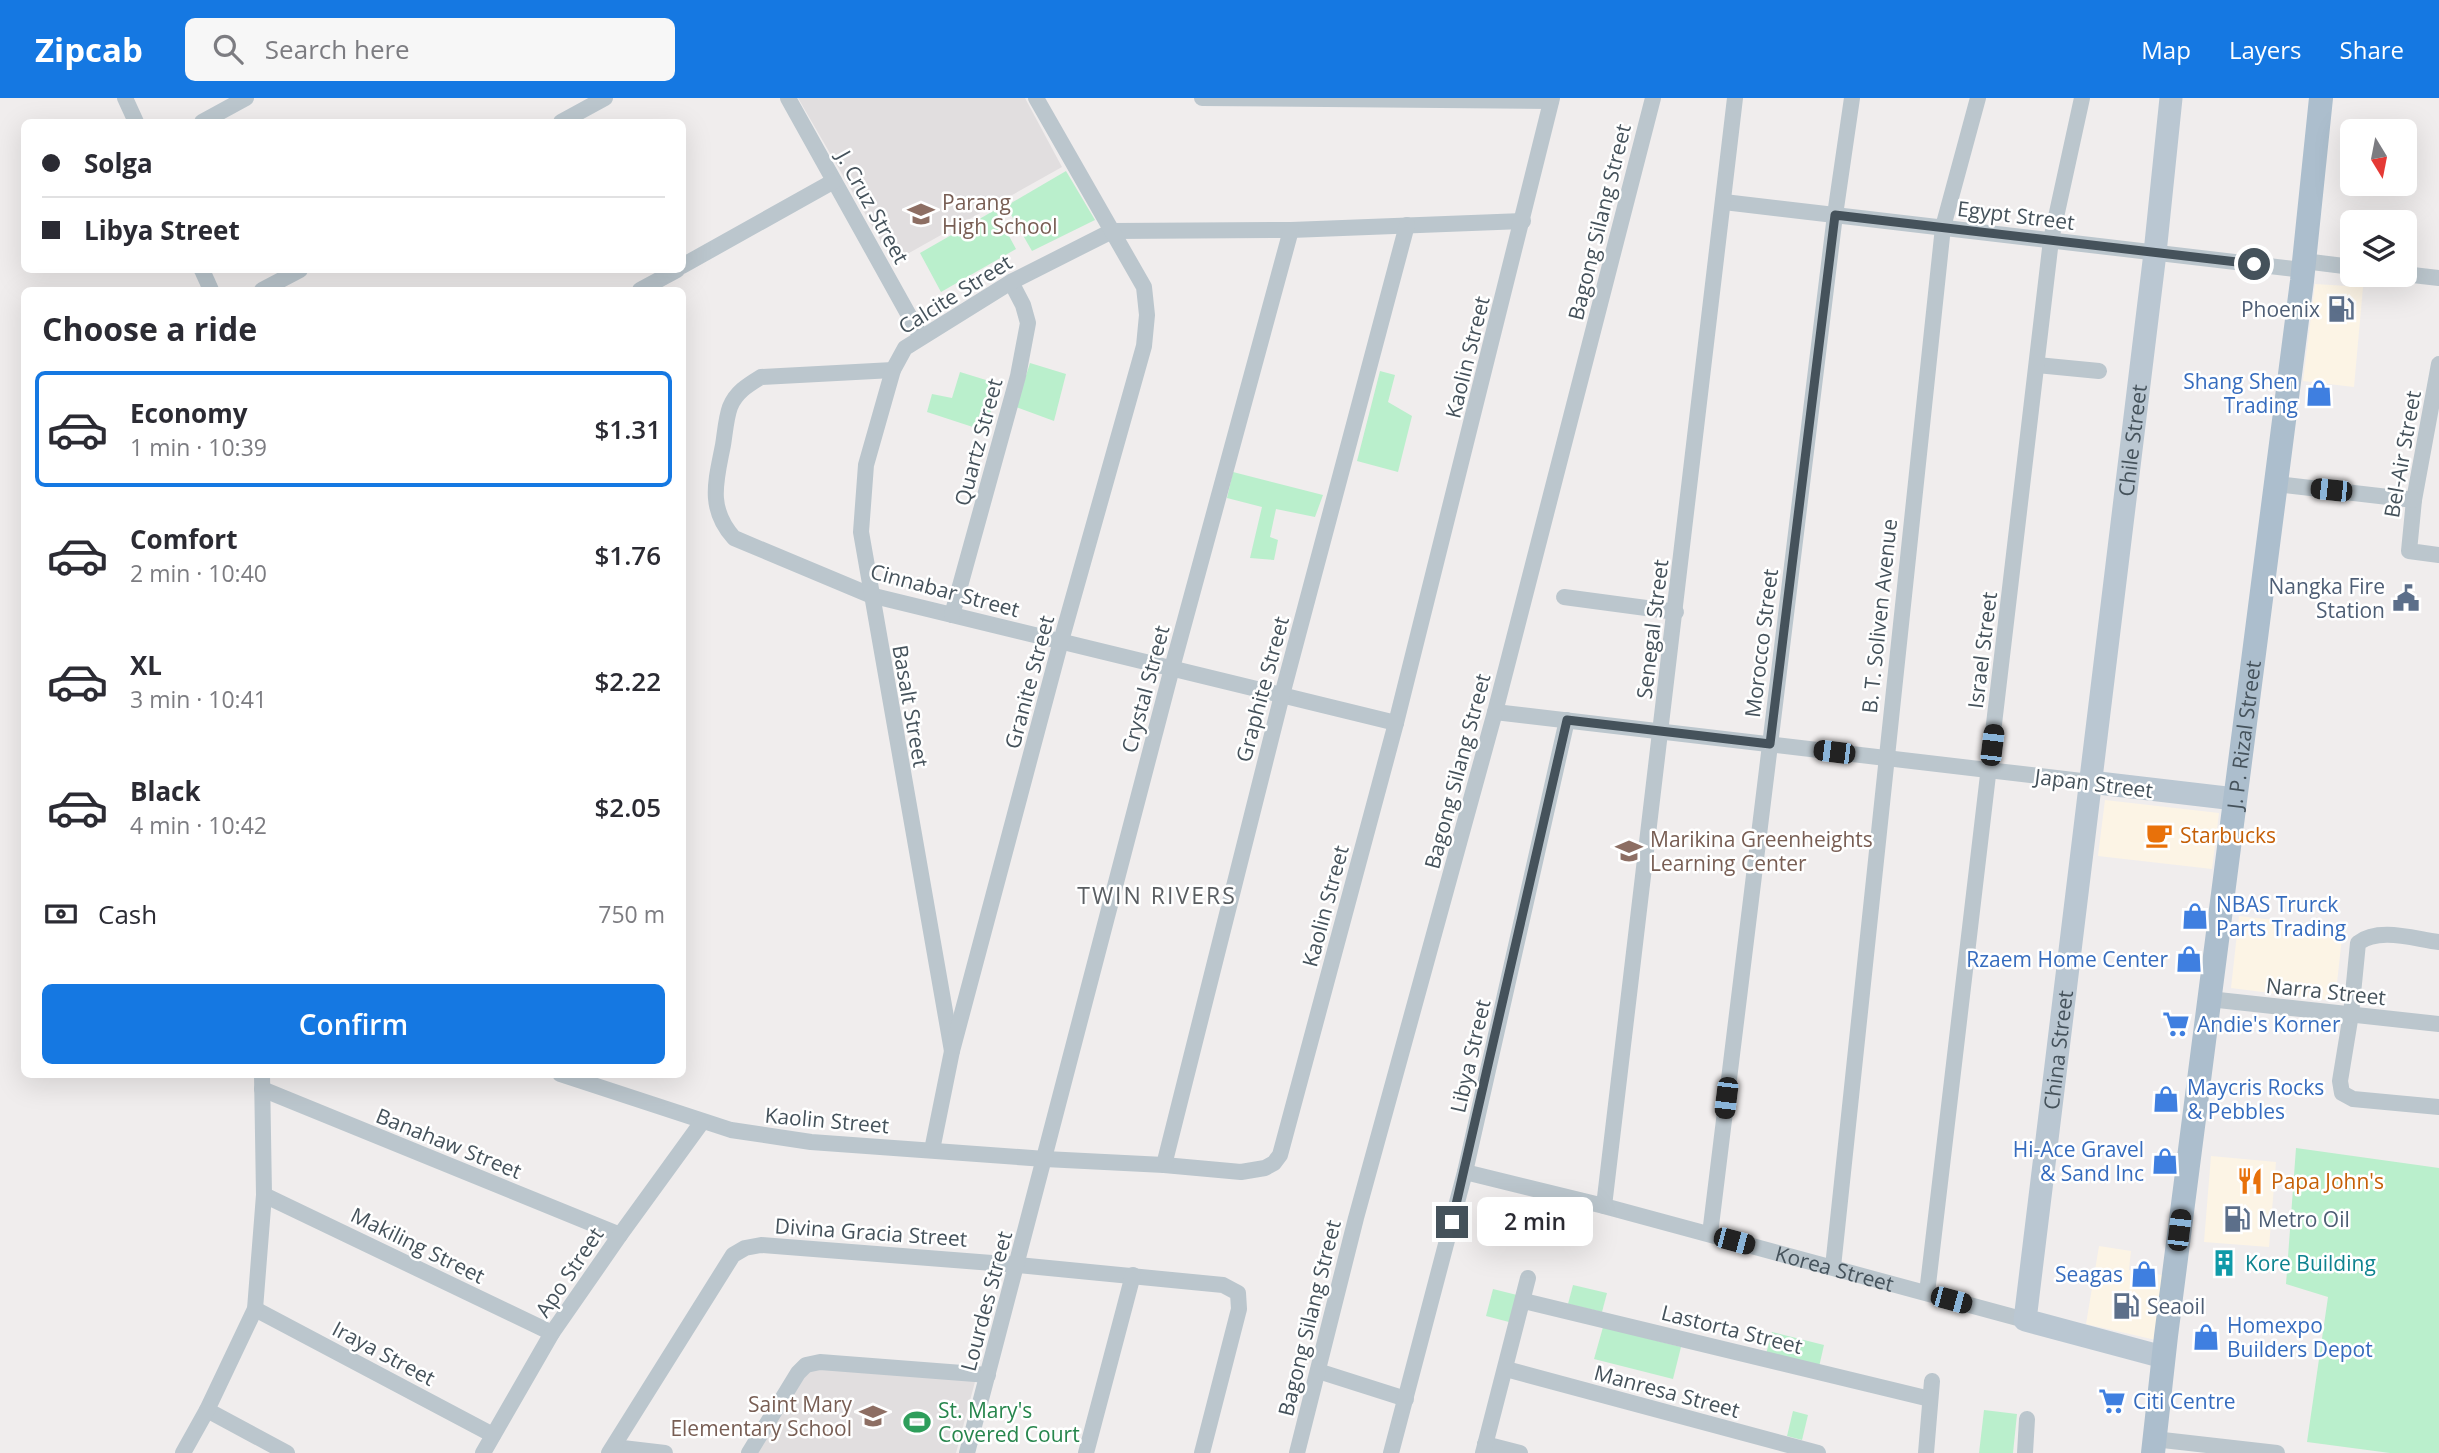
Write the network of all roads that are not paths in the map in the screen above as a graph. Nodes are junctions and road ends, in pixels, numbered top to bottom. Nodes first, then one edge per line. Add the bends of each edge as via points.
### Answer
1 (125, 98) edge
2 (246, 98) edge
3 (605, 98) edge
4 (788, 98) edge
5 (1036, 98) edge
6 (1202, 98) edge
7 (1653, 98) edge
8 (1735, 98) edge
9 (1852, 98) edge
10 (1978, 98) edge
11 (2082, 98) edge
12 (2171, 98) edge
13 (2321, 98) edge
14 (1326, 99) edge
15 (1460, 99) edge
16 (1552, 99) edge
17 (135, 119) edge
18 (208, 119) edge
19 (566, 119) edge
20 (834, 181) junction
21 (1724, 202) junction
22 (1835, 215) junction
23 (1523, 221) junction
24 (1407, 225) junction
25 (1943, 227) junction
26 (1291, 230) junction
27 (1112, 231) junction
28 (2052, 240) junction
29 (2155, 253) junction
30 (686, 264) edge
31 (2304, 265) junction
32 (2340, 266) edge
33 (294, 273) edge
34 (671, 273) edge
35 (2417, 275) edge
36 (2439, 278) edge
37 (1011, 282) junction
38 (268, 287) edge
39 (646, 287) edge
40 (921, 337) junction
41 (2439, 364) edge
42 (2037, 365) junction
43 (893, 370) junction
44 (2099, 371) dead end
45 (2431, 448) edge
46 (2276, 484) junction
47 (2414, 500) junction
48 (2439, 555) edge
49 (870, 595) junction
50 (1564, 597) dead end
51 (1676, 612) junction
52 (952, 615) junction
53 (1061, 641) junction
54 (1172, 668) junction
55 (1282, 695) junction
56 (1495, 712) junction
57 (1567, 720) junction
58 (1396, 723) junction
59 (1661, 731) junction
60 (1770, 744) junction
61 (1885, 758) junction
62 (1989, 770) junction
63 (2090, 782) junction
64 (2235, 799) junction
65 (2439, 942) edge
66 (2209, 999) junction
67 (2351, 1014) junction
68 (2439, 1024) edge
69 (952, 1051) junction
70 (571, 1078) edge
71 (262, 1082) edge
72 (2439, 1107) edge
73 (702, 1122) junction
74 (932, 1150) junction
75 (1045, 1159) junction
76 (1164, 1165) junction
77 (1465, 1172) junction
78 (264, 1195) junction
79 (1604, 1206) junction
80 (1710, 1234) junction
81 (620, 1235) junction
82 (1018, 1265) junction
83 (1833, 1267) junction
84 (1133, 1275) junction
85 (1528, 1278) dead end
86 (1927, 1293) junction
87 (1524, 1301) junction
88 (255, 1308) junction
89 (2025, 1320) junction
90 (552, 1333) junction
91 (2163, 1357) junction
92 (1506, 1369) junction
93 (1318, 1371) junction
94 (988, 1375) junction
95 (1933, 1381) dead end
96 (1406, 1399) junction
97 (1930, 1399) junction
98 (207, 1410) junction
99 (2028, 1419) dead end
100 (494, 1435) junction
101 (2154, 1446) edge
102 (1484, 1449) edge
103 (611, 1450) edge
104 (183, 1453) edge
105 (287, 1453) edge
106 (483, 1453) edge
107 (665, 1453) edge
108 (749, 1453) edge
109 (967, 1453) edge
110 (1086, 1453) edge
111 (1202, 1453) edge
112 (1297, 1453) edge
113 (1391, 1453) edge
114 (1520, 1453) edge
115 (1818, 1453) edge
116 (1926, 1453) edge
117 (2025, 1453) edge
118 (2277, 1453) edge

1 - 17 street
2 - 18 street
3 - 19 street
4 - 20 street, J. Cruz Street
5 - 27 street, Granite Street
6 - 14 street
7 - 56 street, Bagong Silang Street
8 - 21 street, Senegal Street
9 - 22 street, Morocco Street
10 - 25 street, B. T. Soliven Avenue
11 - 28 street, Israel Street
12 - 29 street, Chile Street
13 - 31 main road, J. P. Rizal Street
14 - 15 street
15 - 16 street
16 - 23 street, Kaolin Street
20 - 30 street
20 - 40 street, J. Cruz Street
21 - 22 street, Egypt Street
21 - 51 street, Senegal Street
22 - 25 street, Egypt Street
22 - 60 street, Morocco Street
23 - 24 street, Calcite Street
23 - 58 street, Kaolin Street
24 - 26 street, Calcite Street
24 - 55 street, Graphite Street
25 - 28 street, Egypt Street
25 - 61 street, B. T. Soliven Avenue
26 - 27 street, Calcite Street
26 - 54 street, Crystal Street
27 - 37 street, Calcite Street
27 - 53 street, Granite Street via 1144,287 1144,346
28 - 29 street, Egypt Street
28 - 42 street, Israel Street
29 - 31 street, Egypt Street
29 - 63 street, Chile Street
31 - 32 street, Egypt Street
31 - 46 main road, J. P. Rizal Street
33 - 38 street
34 - 39 street
35 - 36 street
37 - 40 street, Calcite Street
37 - 52 street, Quartz Street via 1028,323 1018,376
40 - 43 street, Calcite Street via 905,348
41 - 45 street, Bel-Air Street
42 - 44 street
42 - 62 street, Israel Street
43 - 49 street, Basalt Street via 866,465 861,532
43 - 49 street, Cinnabar Street via 761,377 743,388 730,406 715,484 716,507 734,538
45 - 47 street, Bel-Air Street
46 - 47 street
46 - 64 main road, J. P. Rizal Street
47 - 48 street, Bel-Air Street via 2409,551
49 - 52 street, Cinnabar Street
49 - 69 street, Basalt Street
50 - 51 street
51 - 59 street, Senegal Street
52 - 53 street, Cinnabar Street
53 - 54 street, Cinnabar Street
53 - 69 street, Granite Street
54 - 55 street, Cinnabar Street
54 - 75 street, Crystal Street
55 - 58 street, Cinnabar Street
55 - 76 street, Graphite Street
56 - 57 street, Japan Street
56 - 93 street, Bagong Silang Street
57 - 59 street, Japan Street
57 - 77 street, Libya Street
58 - 76 street, Kaolin Street via 1279,1155 1274,1163 1256,1171
59 - 60 street, Japan Street
59 - 79 street, Senegal Street
60 - 61 street, Japan Street
60 - 80 street, Morocco Street
61 - 62 street, Japan Street
61 - 83 street, B. T. Soliven Avenue
62 - 63 street, Japan Street
62 - 86 street, Israel Street
63 - 64 street, Japan Street
63 - 89 street, China Street
64 - 66 main road, J. P. Rizal Street
65 - 67 street via 2378,934 2365,938 2357,946
66 - 67 street, Narra Street
66 - 91 main road, J. P. Rizal Street
67 - 68 street, Narra Street
67 - 72 street via 2342,1093 2353,1099
69 - 74 street, Granite Street
70 - 73 street, Kaolin Street
71 - 78 street
71 - 81 street, Banahaw Street
73 - 74 street, Kaolin Street via 767,1137
73 - 81 street, Apo Street
74 - 75 street, Kaolin Street
75 - 76 street, Kaolin Street
75 - 82 street, Lourdes Street
77 - 79 street, Korea Street
77 - 96 street, Libya Street
78 - 88 street
78 - 90 street, Makiling Street
79 - 80 street, Korea Street
80 - 83 street, Korea Street
81 - 90 street, Apo Street
82 - 84 street, Divina Gracia Street
82 - 94 street, Lourdes Street
82 - 103 street, Divina Gracia Street via 761,1245 745,1248 733,1255
83 - 86 street, Korea Street
84 - 110 street
84 - 111 street, Divina Gracia Street via 1223,1285 1238,1293 1239,1309
85 - 87 street
86 - 89 street, Korea Street
87 - 92 street
87 - 97 street, Lastorta Street
88 - 98 street
88 - 100 street, Iraya Street
89 - 91 street, Korea Street
90 - 100 street, Apo Street
91 - 101 main road, J. P. Rizal Street
92 - 102 street
92 - 115 street, Manresa Street
93 - 96 street
93 - 112 street, Bagong Silang Street
94 - 108 street via 820,1362 806,1365
94 - 109 street, Lourdes Street
95 - 97 street
96 - 113 street, Libya Street
97 - 116 street
98 - 104 street
98 - 105 street
99 - 117 street
100 - 106 street, Apo Street
101 - 118 street
102 - 114 street
103 - 107 street

